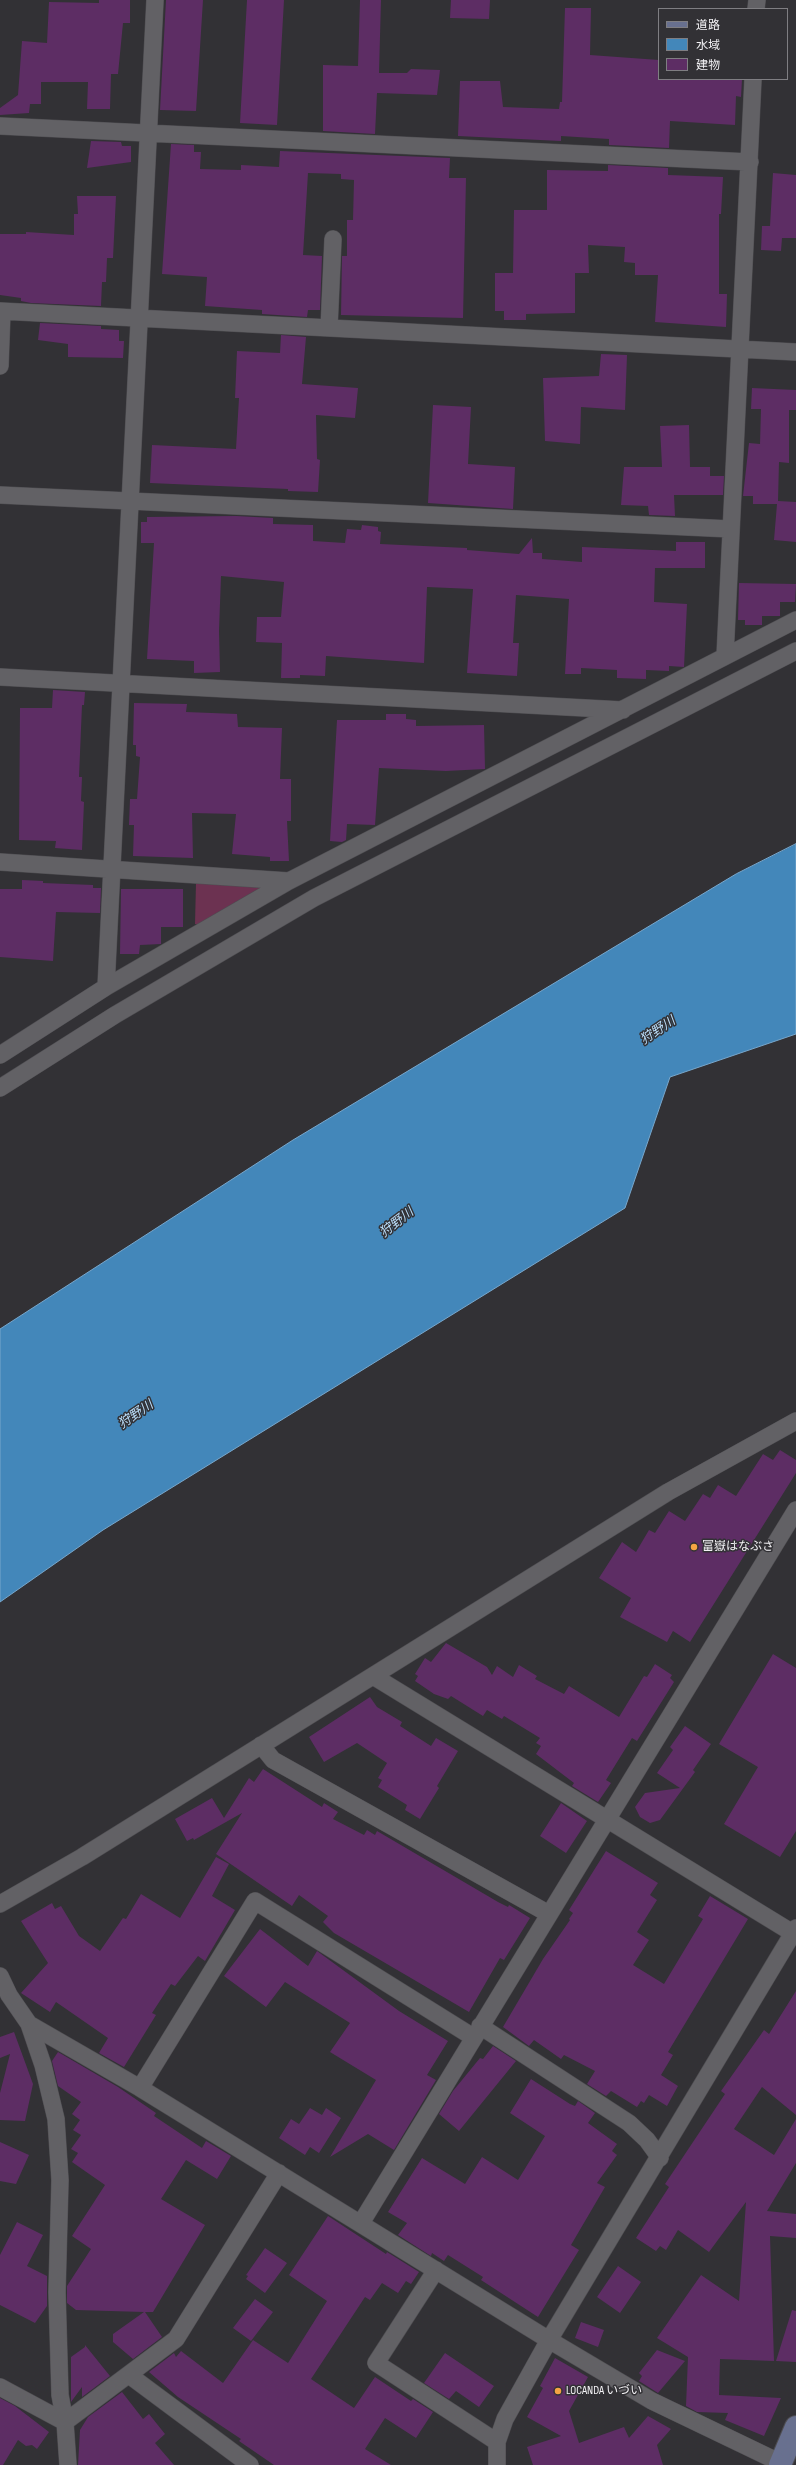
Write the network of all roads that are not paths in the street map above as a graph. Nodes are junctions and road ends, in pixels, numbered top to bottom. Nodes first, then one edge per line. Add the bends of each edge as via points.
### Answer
1 (156, 0) edge
2 (753, 80) edge
3 (0, 126) edge
4 (149, 134) junction
5 (750, 162) junction
6 (333, 239) dead end
7 (1, 311) edge
8 (141, 318) junction
9 (329, 328) junction
10 (740, 348) junction
11 (796, 352) edge
12 (0, 366) edge
13 (0, 495) edge
14 (132, 500) junction
15 (731, 529) junction
16 (796, 620) edge
17 (796, 651) edge
18 (725, 656) junction
19 (0, 677) edge
20 (121, 683) junction
21 (623, 710) junction
22 (0, 862) edge
23 (111, 868) junction
24 (289, 881) junction
25 (106, 987) junction
26 (8, 1045) edge
27 (0, 1056) edge
28 (0, 1088) edge
29 (796, 1421) edge
30 (796, 1510) edge
31 (372, 1676) junction
32 (262, 1746) junction
33 (609, 1819) junction
34 (0, 1904) edge
35 (549, 1914) junction
36 (795, 1932) edge
37 (0, 1976) edge
38 (29, 2024) junction
39 (477, 2031) junction
40 (140, 2088) junction
41 (660, 2158) junction
42 (279, 2173) junction
43 (361, 2223) junction
44 (436, 2270) junction
45 (549, 2340) junction
46 (129, 2375) junction
47 (0, 2387) edge
48 (65, 2422) junction
49 (796, 2427) edge
50 (497, 2442) junction
51 (786, 2458) edge
52 (68, 2465) edge
53 (250, 2465) edge
54 (497, 2465) edge

1 - 4 street
2 - 5 street
3 - 4 street
4 - 5 street
4 - 8 street
5 - 10 street
6 - 9 street
7 - 8 street
7 - 12 street
8 - 9 street
8 - 14 street
9 - 10 street
10 - 11 street
10 - 15 street
13 - 14 street
14 - 15 street
14 - 20 street
15 - 18 street
16 - 18 street
17 - 28 street via 314,898 115,1016
18 - 21 street
19 - 20 street
20 - 21 street
20 - 23 street
21 - 24 street
22 - 23 street
23 - 24 street
23 - 25 street
24 - 25 street
25 - 26 street
26 - 27 street
29 - 31 street via 668,1492
30 - 33 street
31 - 32 street
31 - 33 street
32 - 34 street via 82,1857
32 - 35 street via 273,1760
33 - 35 street
33 - 36 street
35 - 39 street
36 - 41 street
37 - 38 street via 9,1995
38 - 40 street
38 - 48 street via 43,2065 58,2140 60,2180 57,2292 60,2395
39 - 40 street via 256,1901
39 - 41 street via 629,2123 647,2140
39 - 43 street
40 - 42 street
41 - 45 street
42 - 43 street
42 - 46 street via 180,2334
43 - 44 street
44 - 45 street
44 - 50 street via 376,2363
45 - 50 street via 505,2419
45 - 51 street via 656,2403
46 - 48 street
46 - 53 street
47 - 48 street
48 - 52 street
49 - 51 main road
50 - 54 street

